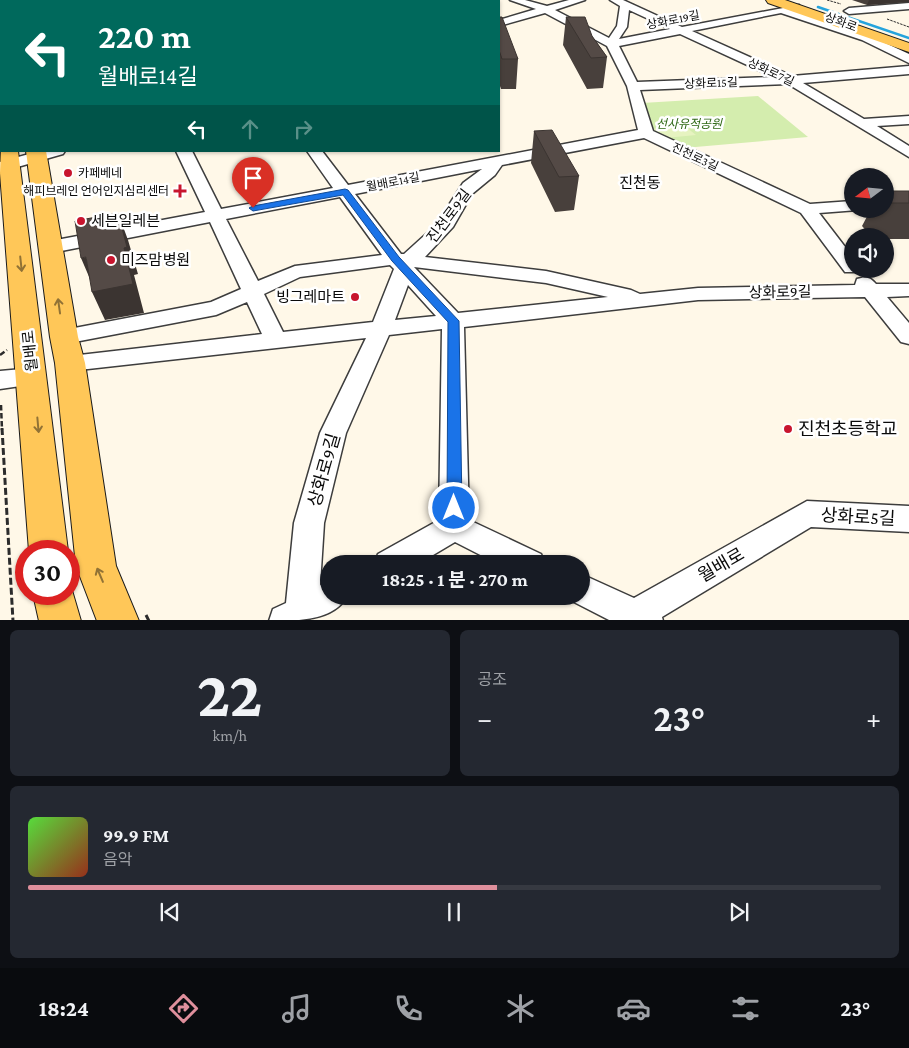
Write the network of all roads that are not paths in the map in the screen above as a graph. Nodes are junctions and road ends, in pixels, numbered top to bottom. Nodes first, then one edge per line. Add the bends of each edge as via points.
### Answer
1 (192, 0) edge
2 (208, 0) edge
3 (515, 0) edge
4 (580, 0) edge
5 (772, 0) edge
6 (811, 0) edge
7 (878, 0) edge
8 (620, 2) edge
9 (790, 4) edge
10 (840, 6) edge
11 (909, 6) edge
12 (896, 7) junction
13 (545, 9) junction
14 (823, 16) junction
15 (884, 20) road end
16 (500, 23) edge
17 (681, 31) junction
18 (612, 44) junction
19 (909, 48) edge
20 (909, 59) edge
21 (909, 70) edge
22 (790, 80) junction
23 (632, 86) junction
24 (909, 120) edge
25 (862, 123) junction
26 (646, 133) junction
27 (185, 152) edge
28 (315, 152) edge
29 (909, 152) edge
30 (44, 153) edge
31 (495, 156) edge
32 (6, 161) edge
33 (345, 192) junction
34 (844, 207) edge
35 (807, 210) junction
36 (217, 215) junction
37 (51, 247) junction
38 (844, 257) edge
39 (403, 262) junction
40 (861, 278) edge
41 (870, 290) junction
42 (909, 290) edge
43 (253, 291) junction
44 (651, 300) junction
45 (454, 321) junction
46 (381, 329) junction
47 (909, 337) edge
48 (276, 340) junction
49 (67, 350) junction
50 (33, 377) junction
51 (0, 380) edge
52 (807, 514) joint
53 (909, 519) edge
54 (454, 527) junction
55 (48, 540) edge
56 (405, 555) edge
57 (512, 555) edge
58 (590, 593) edge
59 (320, 603) edge
60 (57, 605) edge
61 (296, 618) edge
62 (641, 618) edge
63 (60, 620) edge
64 (118, 620) edge

1 - 2 street
3 - 13 street
4 - 13 street
5 - 9 main road, 상화로
6 - 10 main road, 상화로
7 - 12 street
8 - 17 street, 상화로7길
8 - 18 street, 상화로7길 via 622,27
9 - 14 main road, 상화로
9 - 17 street, 상화로19길
9 - 20 street
10 - 12 street
10 - 14 main road via 808,6
10 - 15 main road, 상화로
11 - 12 street
13 - 16 street
13 - 18 street
14 - 19 main road, 상화로
17 - 18 street, 상화로19길
17 - 22 street, 상화로7길
18 - 23 street
21 - 22 street, 상화로15길
22 - 23 street, 상화로15길
22 - 25 street, 상화로7길
23 - 26 street
24 - 25 street
25 - 29 street, 상화로7길
26 - 31 street, 월배로14길
26 - 35 street, 진천로3길
27 - 36 street
28 - 33 street
30 - 32 street
30 - 37 main road
31 - 33 street, 월배로14길
31 - 39 street, 진천로9길 via 488,172 458,200 452,216 423,249
32 -> 50 main road, 월배로
33 - 36 street, 월배로14길
33 - 39 street
34 - 35 street
35 - 38 street, 진천로3길
36 - 37 street, 월배로14길
36 - 43 street
49 -> 37 main road
39 - 43 street via 295,272
39 - 44 street, 상화로9길 via 546,277
39 - 45 street
39 - 46 street, 상화로9길
40 - 41 street, 진천로3길
41 - 42 street, 상화로9길
41 - 44 street, 상화로9길 via 698,294
41 - 47 street, 진천로3길
43 - 48 street
43 - 49 street via 216,308
44 - 45 street, 상화로9길
45 - 46 street, 상화로9길
45 - 54 street
46 - 48 street, 상화로9길
46 - 61 street, 상화로9길 via 333,433 309,523
48 - 49 street, 상화로9길
64 -> 49 main road via 96,566
50 - 51 street
50 -> 55 main road, 월배로
52 - 53 street, 상화로5길
52 - 62 street, 월배로
54 - 56 street
54 - 57 street
58 - 62 street
59 - 61 street
60 - 63 main road

